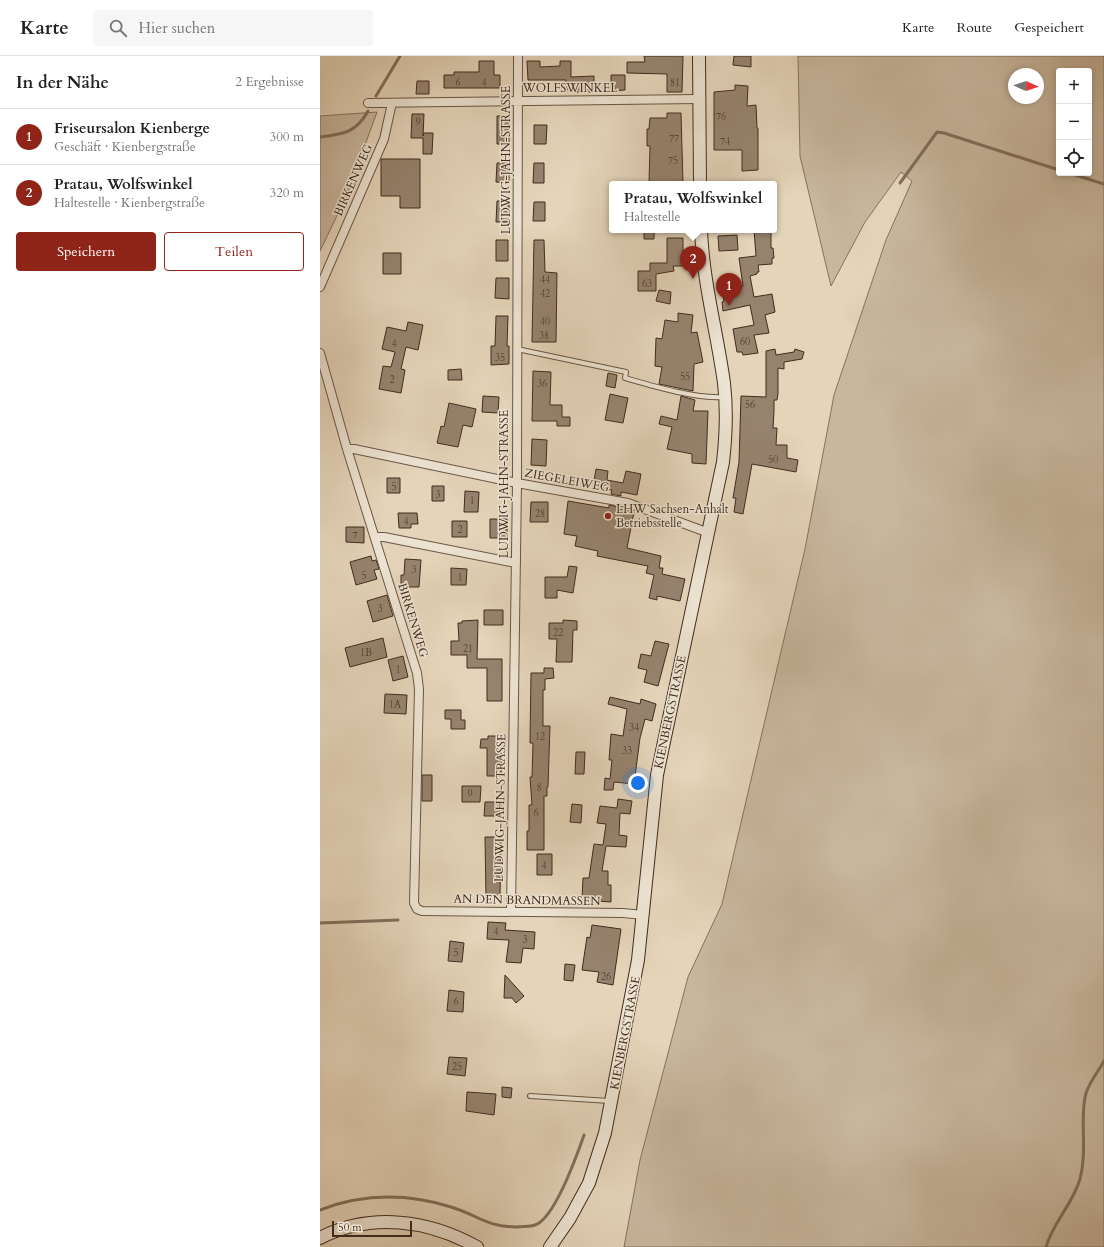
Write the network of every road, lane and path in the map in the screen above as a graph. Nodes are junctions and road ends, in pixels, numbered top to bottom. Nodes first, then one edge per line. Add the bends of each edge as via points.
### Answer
1 (518, 56) edge
2 (699, 56) edge
3 (699, 99) junction
4 (519, 100) junction
5 (368, 103) dead end
6 (392, 103) junction
7 (700, 181) edge
8 (701, 233) edge
9 (320, 287) edge
10 (516, 349) junction
11 (320, 353) edge
12 (725, 396) junction
13 (347, 449) junction
14 (517, 483) junction
15 (709, 533) junction
16 (375, 537) junction
17 (516, 563) junction
18 (414, 903) joint
19 (510, 912) junction
20 (643, 915) junction
21 (530, 1096) dead end
22 (612, 1102) junction
23 (558, 1234) junction
24 (320, 1238) edge
25 (477, 1247) edge
26 (543, 1247) edge
27 (550, 1247) edge

1 - 4 street, LUDWIG-JAHN-STRASSE
2 - 3 main road
3 - 4 street, WOLFSWINKEL
3 - 7 main road
4 - 6 street, WOLFSWINKEL
4 - 10 street, LUDWIG-JAHN-STRASSE
5 - 6 street, WOLFSWINKEL
6 - 9 street, BIRKENWEG via 384,139
8 - 12 main road, KIENBERGSTRASSE via 705,278
10 - 12 lane via 626,372 625,378 653,386 714,397
10 - 14 street, LUDWIG-JAHN-STRASSE
11 - 13 street, BIRKENWEG
12 - 15 main road, KIENBERGSTRASSE via 726,431 723,462
13 - 14 street, ZIEGELEIWEG via 354,448
13 - 16 street, BIRKENWEG
14 - 15 street, ZIEGELEIWEG via 628,503
14 - 17 street, LUDWIG-JAHN-STRASSE
15 - 20 main road, KIENBERGSTRASSE via 657,775
16 - 17 street
16 - 18 street, BIRKENWEG via 419,689
17 - 19 street, LUDWIG-JAHN-STRASSE
18 - 19 street, AN DEN BRANDMASSEN via 417,909 422,911
19 - 20 street, AN DEN BRANDMASSEN
20 - 22 main road, KIENBERGSTRASSE via 635,980
21 - 22 lane
22 - 23 main road, KIENBERGSTRASSE via 596,1167 580,1201
23 - 26 main road, KIENBERGSTRASSE
23 - 27 main road, KIENBERGSTRASSE
24 - 25 main road via 360,1224 393,1222 435,1228

